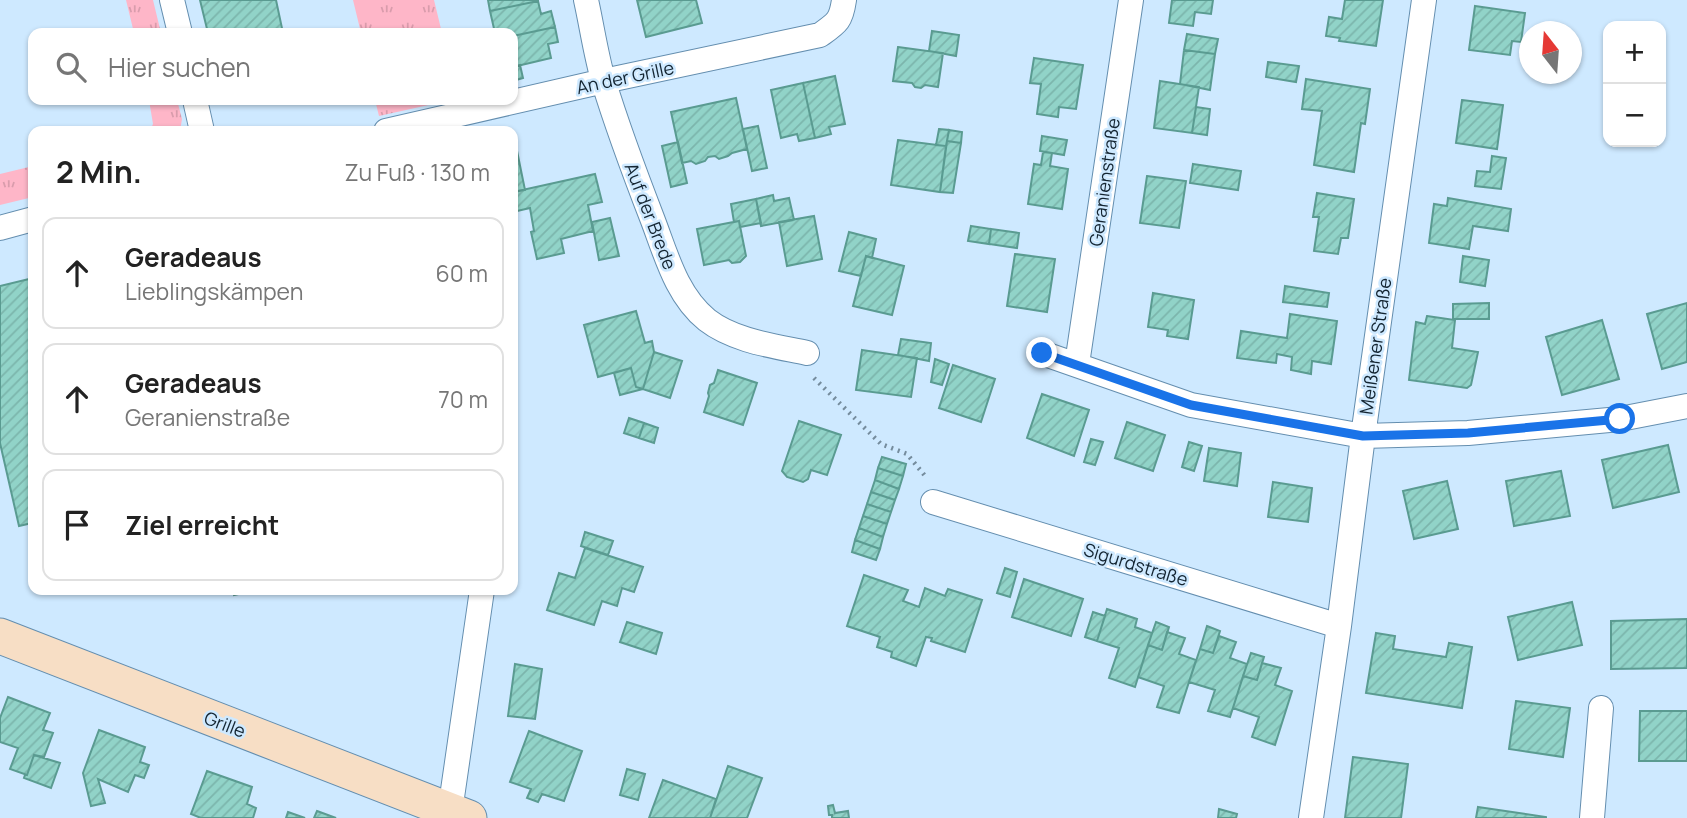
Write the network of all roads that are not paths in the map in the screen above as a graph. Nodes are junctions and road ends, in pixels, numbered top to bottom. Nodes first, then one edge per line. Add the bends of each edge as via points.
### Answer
1 (172, 0) edge
2 (586, 0) edge
3 (844, 0) edge
4 (1131, 0) edge
5 (1424, 0) edge
6 (179, 28) edge
7 (604, 82) junction
8 (518, 101) edge
9 (196, 105) edge
10 (502, 105) edge
11 (201, 126) edge
12 (408, 126) edge
13 (28, 220) edge
14 (0, 228) edge
15 (807, 353) road end
16 (1042, 353) dead end
17 (1077, 364) junction
18 (1687, 407) edge
19 (1363, 436) junction
20 (933, 502) road end
21 (482, 595) edge
22 (1339, 626) junction
23 (0, 636) edge
24 (1601, 708) dead end
25 (460, 814) edge
26 (1311, 818) edge
27 (1592, 818) edge

1 - 6 street
2 - 7 street, Auf der Brede
3 - 7 street, An der Grille via 837,23 820,35
4 - 17 street, Geranienstraße
5 - 19 street, Meißener Straße
7 - 8 street, An der Grille
7 - 15 street, Auf der Brede via 677,284 693,308 725,330 752,341
9 - 11 street
10 - 12 street, An der Grille
13 - 14 street
16 - 17 street
17 - 19 street via 1191,405
18 - 19 street via 1524,428
19 - 22 street, Meißener Straße
20 - 22 street, Sigurdstraße
21 - 25 street, Grille
22 - 26 street, Meißener Straße
23 - 25 main road, Grille
24 - 27 street

